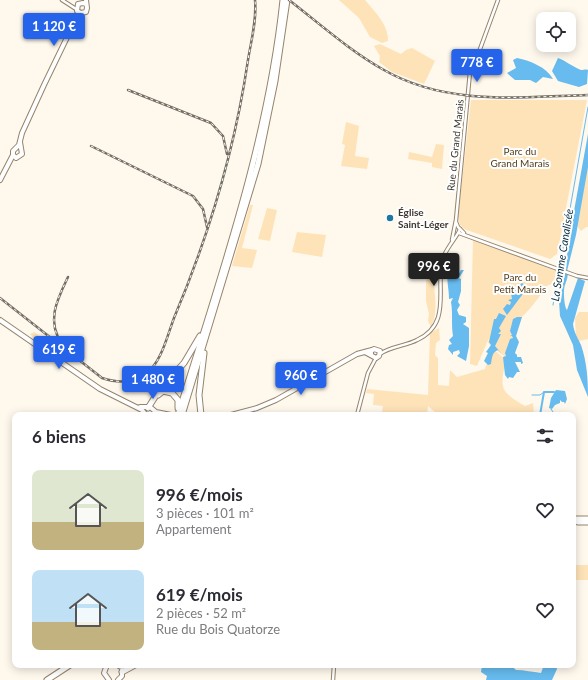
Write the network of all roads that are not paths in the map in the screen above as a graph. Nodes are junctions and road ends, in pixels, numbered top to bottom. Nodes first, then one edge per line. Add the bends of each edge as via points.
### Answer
1 (62, 0) edge
2 (283, 0) edge
3 (287, 0) edge
4 (498, 0) edge
5 (83, 2) edge
6 (71, 4) junction
7 (78, 11) junction
8 (19, 150) junction
9 (14, 157) junction
10 (0, 180) edge
11 (457, 228) junction
12 (454, 232) junction
13 (458, 233) junction
14 (466, 235) junction
15 (452, 240) junction
16 (587, 278) edge
17 (0, 320) edge
18 (206, 323) junction
19 (206, 334) junction
20 (375, 354) junction
21 (150, 412) edge
22 (177, 412) edge
23 (178, 412) edge
24 (183, 412) edge
25 (201, 412) edge
26 (241, 412) edge
27 (358, 412) edge
28 (576, 519) edge
29 (588, 519) edge
30 (588, 522) edge
31 (576, 523) edge
32 (60, 668) edge
33 (65, 668) edge
34 (106, 668) edge
35 (121, 668) edge
36 (129, 668) edge
37 (334, 668) edge
38 (122, 672) junction
39 (106, 679) edge
40 (42, 680) edge
41 (47, 680) edge
42 (118, 680) edge
43 (333, 680) edge

1 - 6 street
2 - 18 highway via 274,70 258,147 243,206
3 - 19 highway via 264,140 248,201
4 - 11 street, Rue du Grand Marais via 470,72
5 - 6 street
5 - 7 main road
5 - 7 main road via 87,11
6 - 7 street
7 - 8 main road via 28,122
8 - 9 main road via 13,151
8 - 9 main road via 21,156
9 - 10 main road
11 - 12 street
11 - 13 street
11 - 14 street
12 - 13 street
12 - 15 street
13 - 14 street
13 - 15 street
14 - 16 street
15 - 20 street via 441,267 441,308 434,326 417,340
17 - 21 main road via 100,389
18 - 21 highway via 184,363 160,389
18 - 23 highway
19 - 24 highway
19 - 25 highway via 199,395
20 - 26 main road via 363,352 271,403
20 - 27 street
21 - 22 highway via 159,394 168,391 178,400
28 - 29 highway
30 - 31 highway
32 - 40 highway
33 - 41 highway
34 - 39 main road
35 - 38 main road
36 - 38 highway
37 - 43 street
38 - 42 main road

